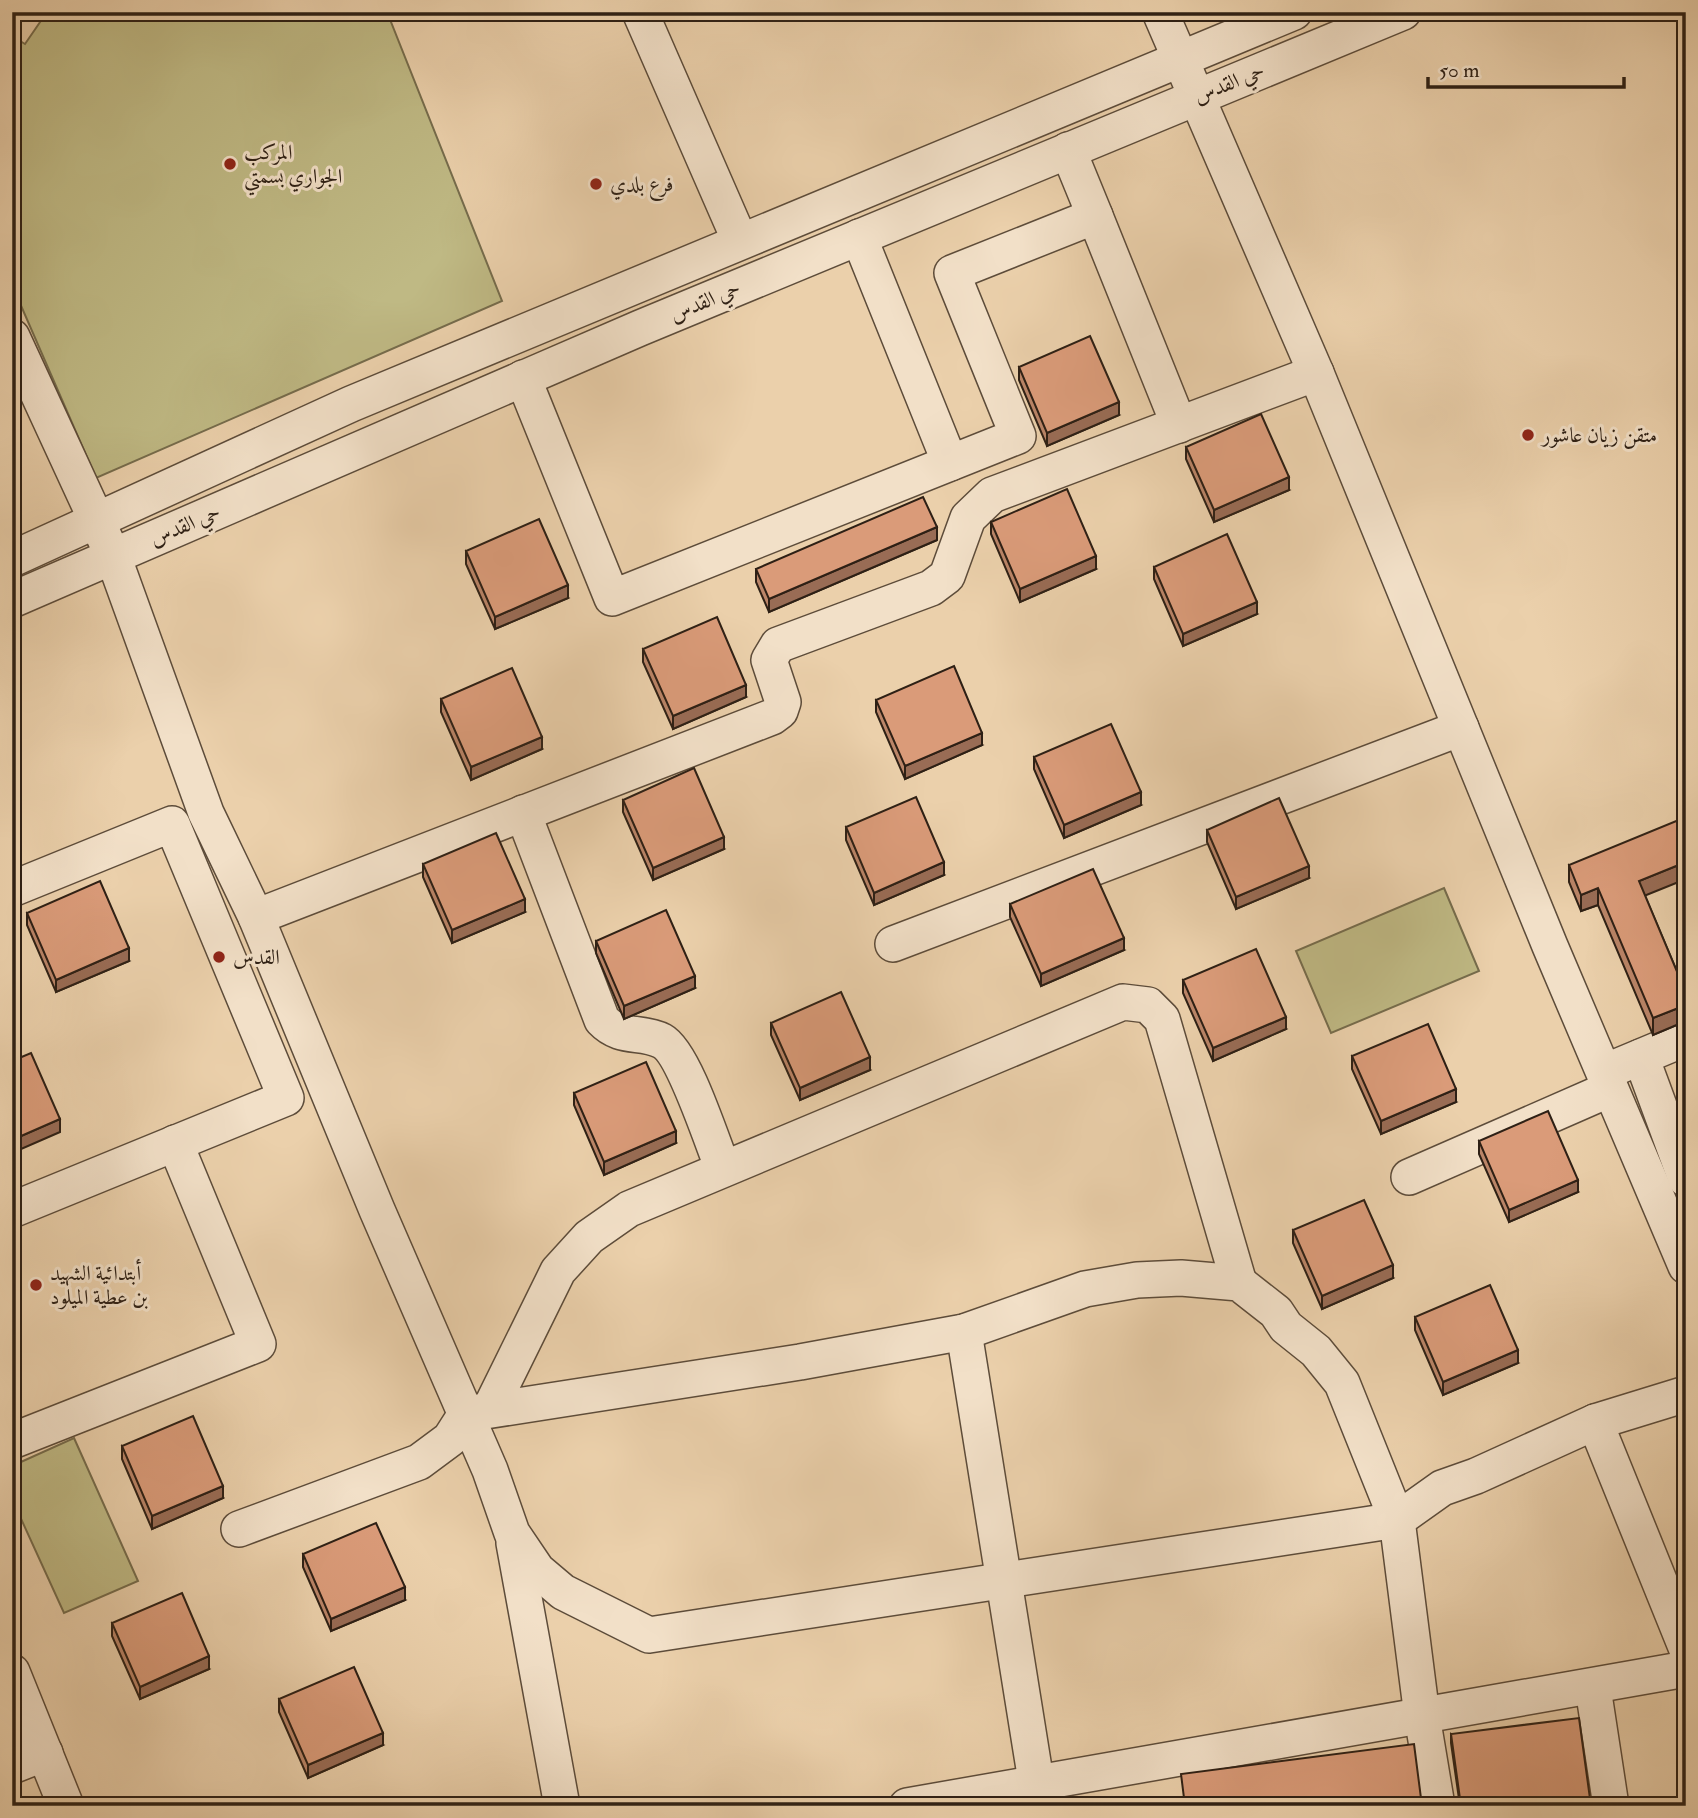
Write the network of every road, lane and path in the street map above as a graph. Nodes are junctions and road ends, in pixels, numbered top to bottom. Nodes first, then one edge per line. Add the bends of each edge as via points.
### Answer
1 (640, 12) edge
2 (1160, 12) edge
3 (1294, 12) edge
4 (1403, 12) edge
5 (1181, 60) junction
6 (1196, 97) junction
7 (1068, 150) junction
8 (1095, 216) junction
9 (859, 237) junction
10 (740, 241) junction
11 (12, 337) edge
12 (1316, 373) junction
13 (523, 378) junction
14 (1179, 425) junction
15 (950, 463) junction
16 (98, 521) junction
17 (113, 556) junction
18 (12, 559) edge
19 (12, 600) edge
20 (1461, 727) junction
21 (206, 813) junction
22 (523, 814) junction
23 (172, 824) junction
24 (12, 889) edge
25 (256, 917) junction
26 (893, 944) dead end
27 (1686, 1038) edge
28 (1641, 1057) junction
29 (1606, 1081) junction
30 (175, 1143) junction
31 (723, 1169) junction
32 (1409, 1177) dead end
33 (1686, 1179) edge
34 (1670, 1191) edge
35 (12, 1210) edge
36 (1686, 1266) edge
37 (1239, 1283) junction
38 (964, 1332) junction
39 (1686, 1394) edge
40 (478, 1412) junction
41 (1595, 1422) junction
42 (12, 1441) edge
43 (1397, 1520) junction
44 (239, 1529) dead end
45 (512, 1533) junction
46 (1003, 1580) junction
47 (1686, 1647) edge
48 (1686, 1670) edge
49 (12, 1672) edge
50 (1593, 1688) junction
51 (1422, 1716) junction
52 (45, 1753) junction
53 (12, 1766) edge
54 (1038, 1795) edge
55 (66, 1806) edge
56 (562, 1806) edge
57 (907, 1806) edge
58 (1437, 1806) edge
59 (1611, 1806) edge

1 - 10 street
2 - 5 street
3 - 5 street
4 - 6 street, حي القدس
5 - 6 street
5 - 10 street
6 - 7 street, حي القدس
6 - 12 street
7 - 8 street
7 - 9 street, حي القدس
8 - 14 street
8 - 15 street via 952,273 1018,436
9 - 13 street, حي القدس
9 - 15 street
10 - 16 street via 351,404
11 - 16 street
12 - 14 street
12 - 20 street
13 - 15 street via 612,598
13 - 17 street, حي القدس
14 - 22 street via 992,495 968,519 947,576 931,588 778,645 769,660 783,702 772,717
16 - 17 street
16 - 18 street
17 - 19 street, حي القدس
17 - 21 street
20 - 26 street
20 - 29 street
21 - 23 street
21 - 25 street
22 - 25 street
22 - 31 street via 602,1020 621,1034 659,1040 676,1053
23 - 24 street
23 - 30 street via 286,1098
25 - 40 street via 377,1210
27 - 28 street
28 - 29 street
28 - 33 street
29 - 32 street
29 - 34 street
30 - 35 street
30 - 42 street via 258,1344
31 - 37 street via 1122,1002 1140,1002 1162,1019
31 - 40 street via 629,1209 589,1237 558,1270
34 - 36 street
37 - 38 street via 1181,1278 1085,1289
37 - 43 street via 1276,1312 1342,1382
38 - 40 street
38 - 46 street
39 - 41 street
40 - 44 street via 419,1462
40 - 45 street
41 - 43 street via 1442,1488
41 - 47 street
43 - 46 street
43 - 51 street
45 - 46 street via 537,1570 563,1592 649,1635
45 - 56 street
46 - 54 street
48 - 50 street
49 - 52 street
50 - 51 street
50 - 59 street
51 - 54 street
51 - 58 street
52 - 53 street
52 - 55 street
54 - 57 street

